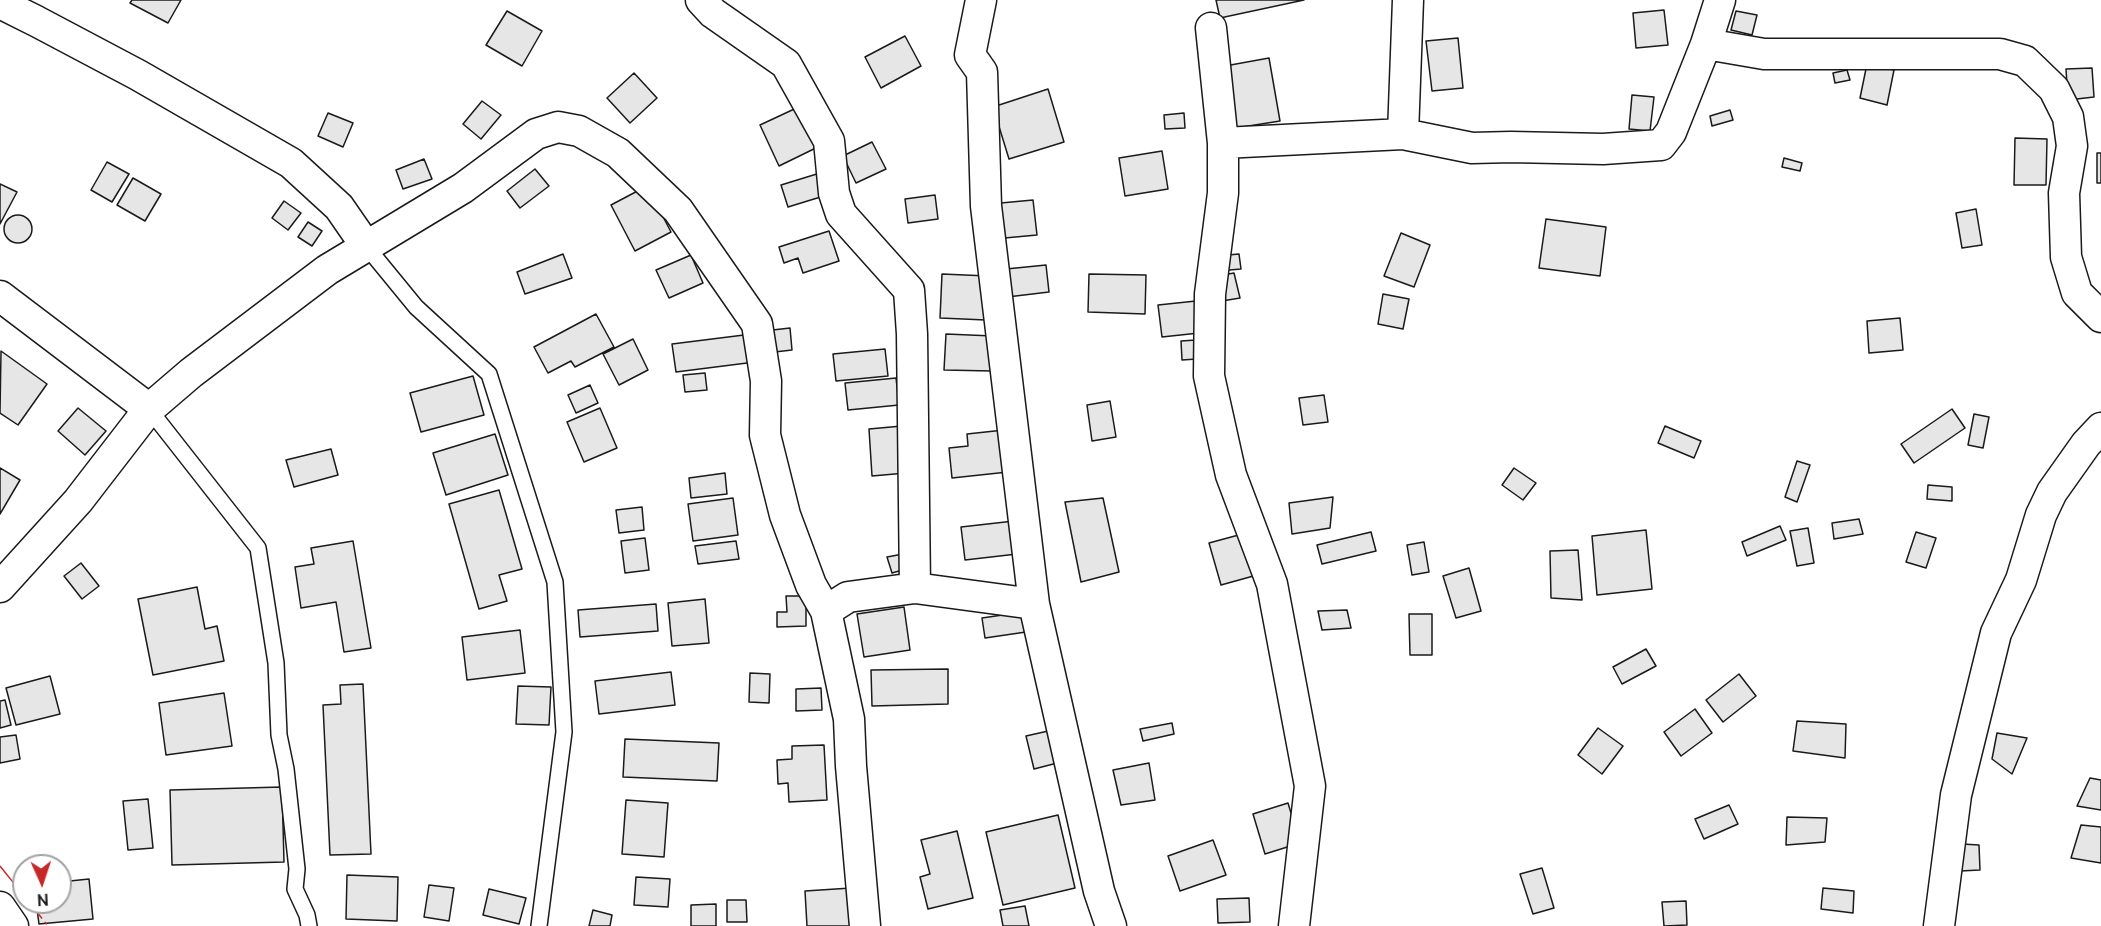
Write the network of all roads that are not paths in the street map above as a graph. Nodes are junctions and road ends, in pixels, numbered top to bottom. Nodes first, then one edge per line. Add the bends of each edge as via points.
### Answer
1 (701, 0) edge
2 (981, 0) edge
3 (1408, 0) edge
4 (1720, 0) edge
5 (0, 3) edge
6 (1211, 28) dead end
7 (1706, 44) junction
8 (1403, 134) junction
9 (1223, 143) junction
10 (366, 246) junction
11 (0, 296) edge
12 (2101, 317) edge
13 (149, 409) junction
14 (2101, 428) edge
15 (0, 586) edge
16 (915, 588) junction
17 (1034, 604) junction
18 (826, 611) junction
19 (0, 907) edge
20 (13, 926) edge
21 (309, 926) edge
22 (539, 926) edge
23 (865, 926) edge
24 (1111, 926) edge
25 (1294, 926) edge
26 (1939, 926) edge

1 - 16 street via 712,13 786,64 829,141 834,193 841,214 909,290
2 - 17 street via 970,55 982,72 988,229
3 - 8 street
4 - 7 street
5 - 10 street via 138,75 291,163 339,207
6 - 9 street
7 - 8 street via 1671,132 1661,145 1472,148
7 - 12 street via 1764,54 2000,54 2025,62 2054,89 2068,117 2072,146 2064,193 2066,257 2077,293
8 - 9 street
9 - 25 street via 1223,193 1210,294 1209,376 1231,475 1272,584 1310,786
10 - 13 street via 308,284
10 - 18 street via 463,188 536,134 558,126 579,131 618,153 678,210 757,324 766,381 765,435 785,514 811,585
10 - 22 lane via 416,307 489,374 555,582 564,732
11 - 13 street
13 - 15 street via 78,501
13 - 21 lane via 258,548 276,663 279,735 297,869 295,889
14 - 26 street via 2052,492 2021,580 1996,633 1956,795
16 - 17 street
16 - 18 street via 848,597
17 - 24 street via 1099,891
18 - 23 street via 849,719
19 - 20 street

